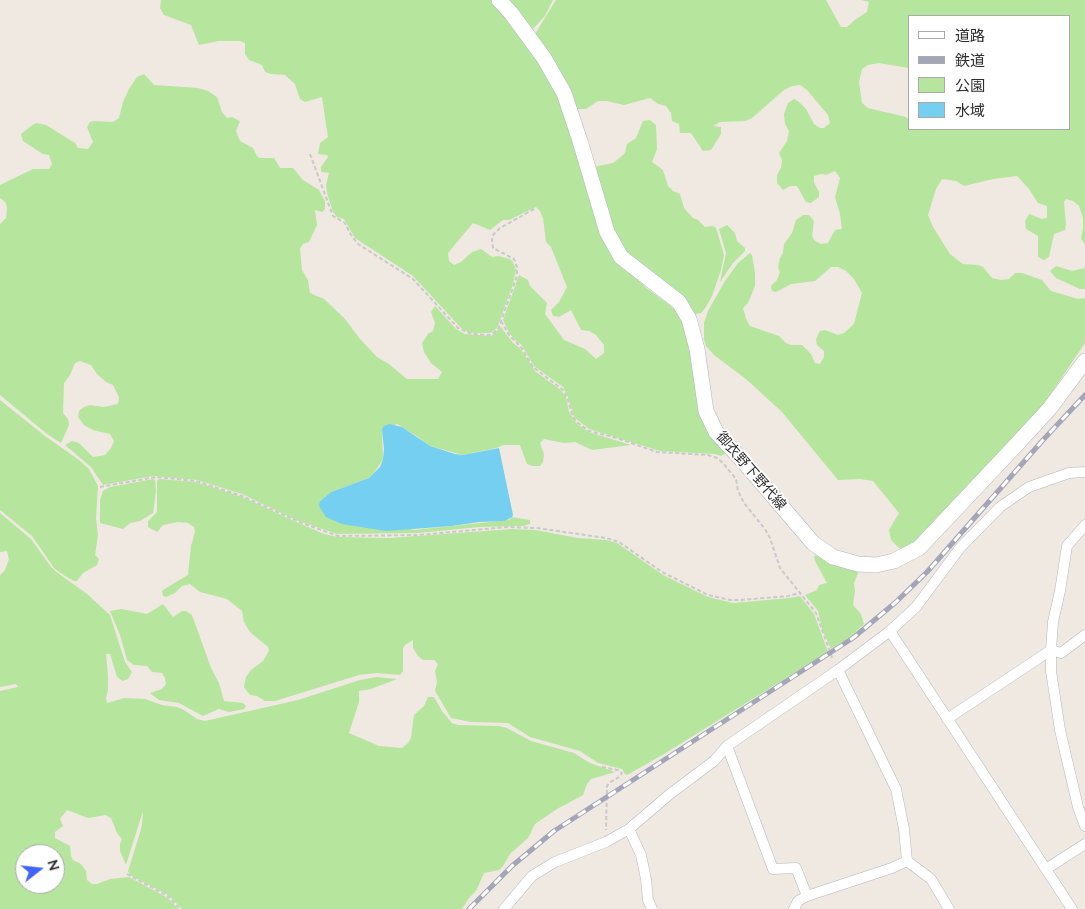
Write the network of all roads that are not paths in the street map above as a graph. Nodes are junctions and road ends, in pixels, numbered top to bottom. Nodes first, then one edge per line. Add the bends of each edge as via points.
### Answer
1 (499, 0) edge
2 (1085, 361) edge
3 (1085, 472) edge
4 (1085, 525) edge
5 (890, 631) junction
6 (1085, 635) edge
7 (1051, 650) junction
8 (838, 670) junction
9 (947, 719) junction
10 (727, 746) junction
11 (1085, 826) edge
12 (629, 829) junction
13 (1085, 844) edge
14 (907, 861) junction
15 (1046, 869) junction
16 (806, 896) junction
17 (504, 909) edge
18 (652, 909) edge
19 (794, 909) edge
20 (949, 909) edge
21 (1072, 909) edge

1 - 2 main road, 御衣野下野代線 via 544,58 564,93 607,232 621,257 679,302 689,319 706,410 716,432 813,543 833,557 858,564 876,564 894,561 919,548 1050,408
3 - 5 street via 1069,473 1029,488 1000,508 960,548 916,607
4 - 7 street via 1067,546
5 - 8 street
5 - 9 street
6 - 7 street via 1061,653
7 - 9 street
7 - 11 street via 1060,730
8 - 10 street
8 - 14 street via 896,790
9 - 15 street
10 - 12 street via 714,761
10 - 16 street via 773,869 796,868
12 - 17 street via 606,842 555,862 532,876
12 - 18 street via 641,855
13 - 15 street
14 - 16 street
14 - 20 street via 931,879
15 - 21 street
16 - 19 street

